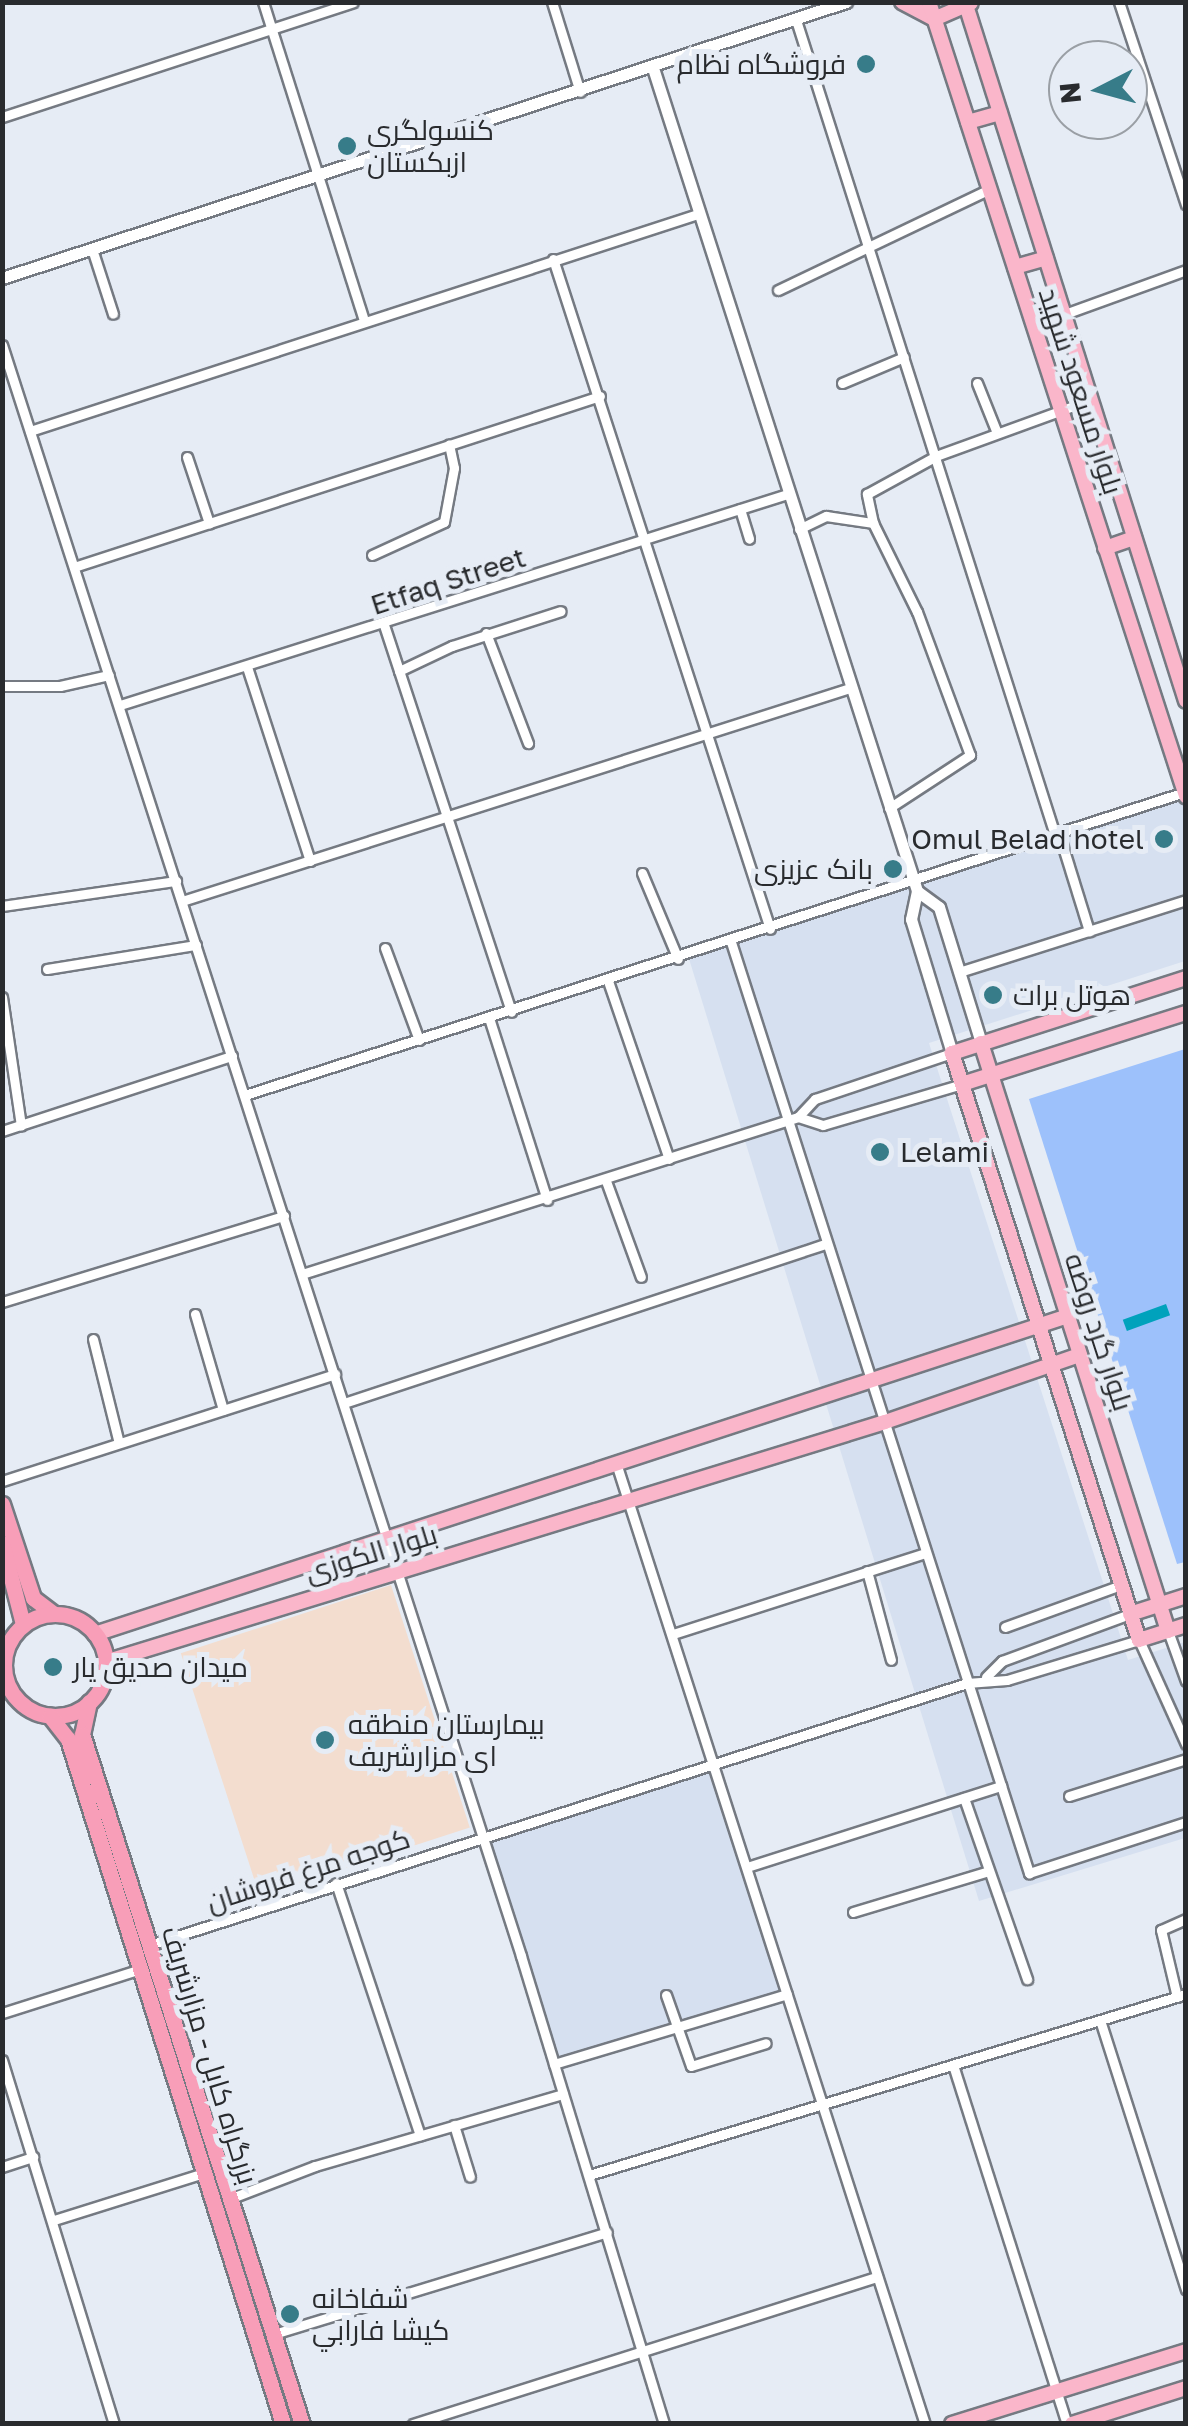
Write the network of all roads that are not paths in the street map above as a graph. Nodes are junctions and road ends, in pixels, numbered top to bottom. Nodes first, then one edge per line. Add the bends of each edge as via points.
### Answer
1 (263, 2) edge
2 (353, 2) edge
3 (552, 2) edge
4 (846, 2) edge
5 (902, 2) edge
6 (930, 2) edge
7 (1120, 2) edge
8 (968, 4) edge
9 (934, 19) junction
10 (796, 20) junction
11 (272, 28) junction
12 (653, 68) junction
13 (580, 92) junction
14 (1000, 113) junction
15 (2, 118) edge
16 (968, 122) junction
17 (318, 178) junction
18 (990, 190) junction
19 (1186, 204) edge
20 (698, 214) junction
21 (867, 243) junction
22 (92, 249) junction
23 (1046, 258) junction
24 (553, 259) junction
25 (1016, 268) junction
26 (1186, 270) edge
27 (2, 278) edge
28 (778, 290) dead end
29 (113, 314) dead end
30 (1062, 315) junction
31 (363, 318) junction
32 (2, 344) edge
33 (904, 357) junction
34 (842, 383) dead end
35 (977, 383) dead end
36 (600, 396) junction
37 (1090, 400) junction
38 (1062, 409) junction
39 (30, 431) junction
40 (996, 433) junction
41 (450, 445) junction
42 (936, 456) junction
43 (186, 457) dead end
44 (788, 494) junction
45 (740, 510) junction
46 (209, 523) junction
47 (873, 523) junction
48 (798, 529) junction
49 (1134, 538) junction
50 (750, 539) dead end
51 (644, 541) junction
52 (1104, 548) junction
53 (372, 555) dead end
54 (74, 567) junction
55 (561, 610) dead end
56 (384, 625) junction
57 (486, 633) junction
58 (247, 667) junction
59 (400, 670) junction
60 (109, 675) junction
61 (2, 686) edge
62 (850, 688) junction
63 (1186, 702) edge
64 (120, 706) junction
65 (705, 733) junction
66 (528, 742) dead end
67 (1185, 794) edge
68 (889, 808) junction
69 (448, 818) junction
70 (1057, 834) junction
71 (310, 861) junction
72 (642, 872) dead end
73 (176, 881) junction
74 (915, 886) junction
75 (1186, 900) edge
76 (182, 901) junction
77 (2, 906) edge
78 (770, 929) junction
79 (1089, 931) junction
80 (732, 942) junction
81 (196, 946) junction
82 (385, 948) dead end
83 (678, 959) junction
84 (46, 969) dead end
85 (959, 972) junction
86 (1186, 978) edge
87 (608, 981) junction
88 (2, 997) edge
89 (511, 1012) junction
90 (1186, 1013) edge
91 (489, 1018) junction
92 (419, 1040) junction
93 (981, 1044) junction
94 (952, 1053) junction
95 (232, 1056) junction
96 (14, 1057) junction
97 (2, 1060) edge
98 (991, 1075) junction
99 (962, 1084) junction
100 (244, 1095) junction
101 (792, 1118) junction
102 (21, 1126) junction
103 (2, 1131) edge
104 (669, 1159) junction
105 (606, 1180) junction
106 (547, 1200) junction
107 (284, 1216) junction
108 (826, 1244) junction
109 (302, 1274) junction
110 (641, 1278) dead end
111 (2, 1302) edge
112 (195, 1314) dead end
113 (1068, 1316) junction
114 (1039, 1326) junction
115 (94, 1339) dead end
116 (1080, 1354) junction
117 (1051, 1365) junction
118 (334, 1374) junction
119 (873, 1381) junction
120 (344, 1403) junction
121 (223, 1410) junction
122 (885, 1422) junction
123 (119, 1443) junction
124 (616, 1464) junction
125 (2, 1480) edge
126 (628, 1499) junction
127 (2, 1504) edge
128 (386, 1541) junction
129 (2, 1543) edge
130 (925, 1552) junction
131 (867, 1571) junction
132 (394, 1572) junction
133 (1121, 1585) junction
134 (1186, 1596) edge
135 (1160, 1604) junction
136 (54, 1614) junction
137 (1130, 1614) junction
138 (23, 1624) junction
139 (1186, 1625) edge
140 (1005, 1628) dead end
141 (1168, 1631) junction
142 (95, 1634) junction
143 (673, 1634) junction
144 (1139, 1640) junction
145 (3, 1658) edge
146 (891, 1660) dead end
147 (105, 1662) junction
148 (986, 1677) junction
149 (1186, 1681) edge
150 (4, 1682) edge
151 (967, 1683) junction
152 (89, 1702) junction
153 (50, 1716) junction
154 (1186, 1744) edge
155 (1186, 1759) edge
156 (714, 1761) junction
157 (1001, 1786) junction
158 (1069, 1796) dead end
159 (964, 1798) junction
160 (1186, 1822) edge
161 (482, 1838) junction
162 (747, 1867) junction
163 (989, 1871) junction
164 (336, 1883) junction
165 (853, 1912) dead end
166 (1186, 1920) edge
167 (149, 1945) junction
168 (140, 1969) junction
169 (1027, 1979) dead end
170 (787, 1994) junction
171 (666, 1995) dead end
172 (1181, 1995) edge
173 (2, 2014) edge
174 (1100, 2020) junction
175 (676, 2026) junction
176 (766, 2043) dead end
177 (2, 2060) edge
178 (554, 2064) junction
179 (952, 2065) junction
180 (563, 2094) junction
181 (822, 2105) junction
182 (454, 2125) junction
183 (420, 2135) junction
184 (33, 2157) junction
185 (2, 2167) edge
186 (204, 2173) junction
187 (589, 2175) junction
188 (470, 2177) dead end
189 (229, 2199) junction
190 (54, 2220) junction
191 (607, 2232) junction
192 (877, 2277) junction
193 (1186, 2290) edge
194 (274, 2334) junction
195 (642, 2350) junction
196 (1186, 2351) edge
197 (1186, 2388) edge
198 (1057, 2391) junction
199 (114, 2424) edge
200 (282, 2424) edge
201 (302, 2424) edge
202 (413, 2424) edge
203 (664, 2424) edge
204 (925, 2424) edge
205 (952, 2424) edge
206 (1069, 2424) edge

1 - 11 street
2 - 11 street
3 - 13 street
4 - 10 street
5 - 9 main road
6 - 9 main road, بلوار مسعود شهید
7 - 19 street
8 - 9 main road
8 - 14 main road, بلوار مسعود شهید
9 - 16 main road, بلوار مسعود شهید
10 - 12 street
10 - 21 street
11 - 15 street
11 - 17 street
12 - 13 street
12 - 20 street
13 - 17 street
14 - 16 main road
14 - 23 main road, بلوار مسعود شهید
16 - 18 main road, بلوار مسعود شهید
17 - 22 street
17 - 31 street
18 - 21 street
18 - 25 main road, بلوار مسعود شهید
20 - 24 street
20 - 44 street
21 - 28 street
21 - 33 street
22 - 27 street
22 - 29 street
23 - 25 main road
23 - 30 main road, بلوار مسعود شهید
24 - 31 street
24 - 36 street
25 - 38 main road, بلوار مسعود شهید
26 - 30 street
30 - 37 main road, بلوار مسعود شهید
31 - 39 street
32 - 39 street
33 - 34 street
33 - 42 street
35 - 40 street
36 - 41 street
36 - 51 street
37 - 38 street
37 - 49 main road, بلوار مسعود شهید
38 - 40 street
38 - 52 main road, بلوار مسعود شهید
39 - 54 street
40 - 42 street
41 - 46 street
41 - 53 street via 453,472 444,522
42 - 47 street via 867,494
42 - 70 street
43 - 46 street
44 - 45 street, Etfaq Street
44 - 48 street
45 - 50 street
45 - 51 street, Etfaq Street
46 - 54 street
47 - 48 street via 826,516
47 - 68 street via 917,612 970,755
48 - 62 street
49 - 52 main road
49 - 63 main road, بلوار مسعود شهید
51 - 56 street, Etfaq Street
51 - 65 street
52 - 67 main road, بلوار مسعود شهید
54 - 60 street
55 - 57 street
56 - 58 street, Etfaq Street
56 - 59 street
57 - 59 street
57 - 66 street
58 - 64 street, Etfaq Street
58 - 71 street
59 - 69 street
60 - 61 street via 60,686
60 - 64 street
62 - 65 street
62 - 68 street
64 - 73 street
65 - 69 street
65 - 78 street
67 - 70 street
68 - 74 street
69 - 71 street
69 - 89 street
70 - 74 street
70 - 79 street
71 - 76 street
72 - 83 street
73 - 76 street
73 - 77 street
74 - 78 street
74 - 85 street via 938,907
74 - 94 street via 911,919
75 - 79 street
76 - 81 street
78 - 80 street
79 - 85 street
80 - 83 street
80 - 101 street
81 - 84 street
81 - 95 street
82 - 92 street
83 - 87 street
85 - 93 street
86 - 93 main road
87 - 89 street
87 - 104 street
88 - 96 street
89 - 91 street
90 - 98 main road
91 - 92 street
91 - 106 street
92 - 100 street
93 - 94 main road
93 - 98 main road, بلوار گرد روضه
94 - 99 main road, بلوار گرد روضه
94 - 101 street via 815,1099
95 - 100 street
95 - 102 street
96 - 97 street
96 - 102 street
98 - 99 main road
98 - 113 main road, بلوار گرد روضه
99 - 101 street via 823,1125
99 - 114 main road, بلوار گرد روضه
100 - 107 street
101 - 104 street
101 - 108 street
102 - 103 street
104 - 105 street
105 - 106 street
105 - 110 street
106 - 109 street
107 - 109 street
107 - 111 street
108 - 119 street
108 - 120 street
109 - 118 street
112 - 121 street
113 - 114 main road, بلوار الکوزی
113 - 116 main road, بلوار گرد روضه
114 - 117 main road, بلوار گرد روضه
114 - 119 main road, بلوار الکوزی
115 - 123 street
116 - 117 main road, بلوار الکوزی
116 - 135 main road, بلوار گرد روضه
117 - 122 main road, بلوار الکوزی
117 - 133 main road, بلوار گرد روضه
118 - 120 street
118 - 121 street
119 - 122 street
119 - 124 main road, بلوار الکوزی
120 - 128 street
121 - 123 street
122 - 126 main road, بلوار الکوزی
122 - 130 street
123 - 125 street
124 - 126 street
124 - 128 main road, بلوار الکوزی
126 - 132 main road, بلوار الکوزی
126 - 143 street
127 - 136 highway via 33,1598
128 - 132 street
128 - 142 main road, بلوار الکوزی
129 - 138 highway
130 - 131 street
130 - 151 street
131 - 143 street
131 - 146 street
132 - 147 main road, بلوار الکوزی
132 - 161 street
133 - 137 main road, بلوار گرد روضه
133 - 140 street
134 - 135 main road
135 - 137 main road
135 - 141 main road, بلوار گرد روضه
136 - 138 highway
136 - 142 highway
137 - 144 main road, بلوار گرد روضه
137 - 148 street via 1002,1661
138 - 145 highway
139 - 141 main road
141 - 144 main road
141 - 149 street
142 - 147 highway
143 - 156 street
144 - 148 street via 1007,1680
144 - 154 street
145 - 150 highway
147 - 152 highway
148 - 151 street, كوجه مرغ فروشان
150 - 153 highway via 23,1704
151 - 156 street, كوجه مرغ فروشان
151 - 157 street
152 - 153 highway
152 - 167 highway, بزرگراه کابل - مزارشریف via 82,1734
153 - 168 highway, بزرگراه کابل - مزارشریف via 68,1740
155 - 158 street
156 - 161 street, كوجه مرغ فروشان
156 - 162 street
157 - 159 street
157 - 160 street via 1029,1873
159 - 162 street
159 - 163 street
161 - 164 street, كوجه مرغ فروشان
161 - 178 street
162 - 170 street
163 - 165 street
163 - 169 street
164 - 167 street, كوجه مرغ فروشان
164 - 183 street
166 - 172 street via 1161,1930
167 - 189 highway, بزرگراه کابل - مزارشریف
168 - 173 street
168 - 186 highway, بزرگراه کابل - مزارشریف
170 - 175 street
170 - 181 street
171 - 175 street
172 - 174 street
174 - 179 street
174 - 193 street
175 - 176 street via 691,2066
175 - 178 street
177 - 184 street
178 - 180 street
179 - 181 street
179 - 198 street
180 - 182 street
180 - 187 street
181 - 187 street
181 - 192 street
182 - 183 street
182 - 188 street
183 - 189 street
184 - 185 street
184 - 190 street
186 - 190 street
186 - 200 highway, بزرگراه کابل - مزارشریف
187 - 191 street
189 - 194 highway, بزرگراه کابل - مزارشریف
190 - 199 street
191 - 194 street
191 - 195 street
192 - 195 street
192 - 204 street
194 - 201 highway, بزرگراه کابل - مزارشریف
195 - 202 street
195 - 203 street
196 - 198 main road
197 - 206 main road
198 - 205 main road
198 - 206 street

